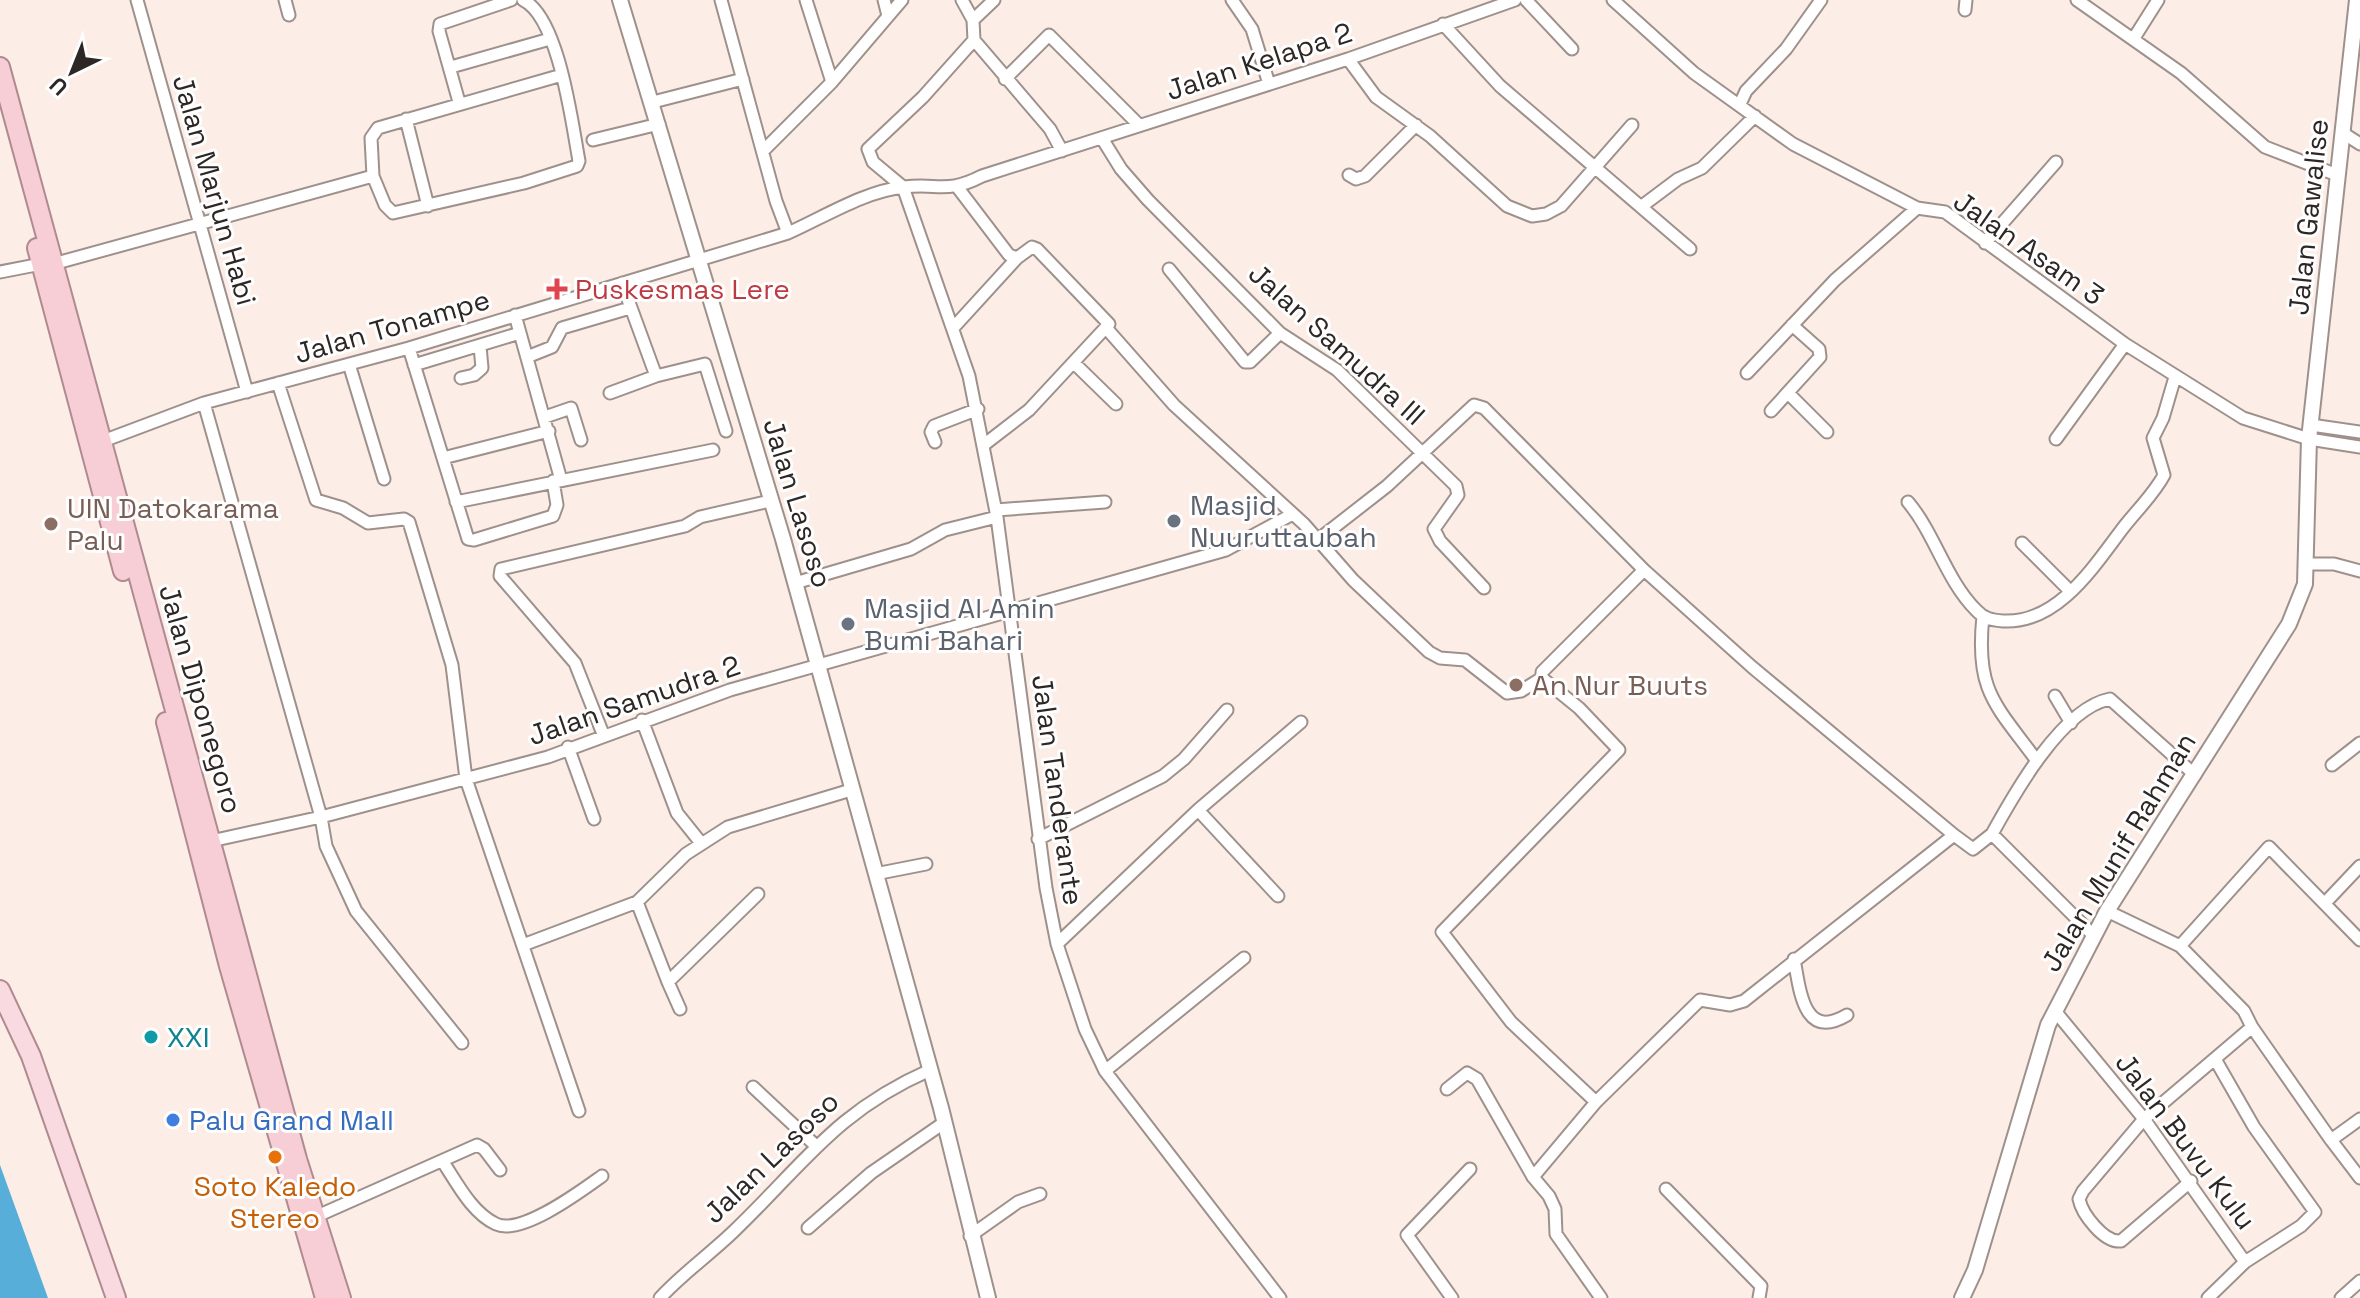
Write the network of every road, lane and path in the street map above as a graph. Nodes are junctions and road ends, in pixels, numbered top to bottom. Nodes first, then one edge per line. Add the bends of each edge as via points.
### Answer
1 (137, 0) edge
2 (285, 0) edge
3 (511, 0) edge
4 (523, 0) edge
5 (620, 0) edge
6 (721, 0) edge
7 (806, 0) edge
8 (884, 0) edge
9 (902, 0) edge
10 (962, 0) edge
11 (994, 0) edge
12 (1232, 0) edge
13 (1515, 0) edge
14 (1526, 0) edge
15 (1613, 0) edge
16 (1821, 0) edge
17 (2077, 0) edge
18 (2158, 0) edge
19 (2357, 0) edge
20 (289, 15) dead end
21 (888, 16) junction
22 (973, 20) junction
23 (1443, 24) junction
24 (2134, 38) junction
25 (550, 39) junction
26 (974, 40) junction
27 (1572, 49) dead end
28 (1348, 59) junction
29 (0, 67) edge
30 (451, 67) junction
31 (562, 75) junction
32 (743, 79) junction
33 (1005, 79) junction
34 (832, 82) junction
35 (1269, 84) junction
36 (459, 102) junction
37 (653, 102) junction
38 (1740, 104) junction
39 (0, 114) edge
40 (1755, 116) junction
41 (406, 119) junction
42 (659, 124) junction
43 (1139, 125) junction
44 (1416, 125) junction
45 (1632, 125) dead end
46 (2343, 133) junction
47 (593, 140) dead end
48 (1103, 140) junction
49 (2360, 144) edge
50 (764, 150) junction
51 (1062, 151) junction
52 (2056, 162) dead end
53 (1596, 167) junction
54 (1349, 175) dead end
55 (2337, 175) junction
56 (373, 176) junction
57 (903, 187) junction
58 (958, 188) junction
59 (428, 206) junction
60 (1642, 206) junction
61 (1917, 208) junction
62 (201, 225) junction
63 (788, 233) junction
64 (1985, 243) junction
65 (1690, 249) dead end
66 (1017, 258) junction
67 (696, 261) junction
68 (47, 264) junction
69 (1169, 269) dead end
70 (0, 272) edge
71 (622, 283) junction
72 (630, 308) junction
73 (515, 315) junction
74 (1792, 325) junction
75 (954, 327) junction
76 (1107, 329) junction
77 (520, 333) junction
78 (1280, 333) junction
79 (2125, 344) junction
80 (480, 346) junction
81 (409, 348) junction
82 (527, 357) junction
83 (1074, 363) junction
84 (349, 364) junction
85 (414, 365) junction
86 (1747, 373) dead end
87 (656, 376) junction
88 (2175, 377) junction
89 (461, 378) dead end
90 (278, 383) junction
91 (80, 388) junction
92 (247, 392) junction
93 (610, 393) dead end
94 (1788, 393) junction
95 (204, 403) junction
96 (1116, 404) dead end
97 (978, 409) junction
98 (1771, 411) dead end
99 (545, 417) junction
100 (549, 431) junction
101 (726, 431) dead end
102 (1827, 432) dead end
103 (2310, 432) junction
104 (2360, 432) edge
105 (2056, 439) dead end
106 (581, 440) dead end
107 (103, 441) junction
108 (935, 442) dead end
109 (985, 444) junction
110 (2360, 447) edge
111 (713, 450) dead end
112 (1424, 454) junction
113 (443, 458) junction
114 (384, 479) dead end
115 (557, 480) junction
116 (770, 501) junction
117 (456, 502) junction
118 (1105, 502) dead end
119 (1908, 502) dead end
120 (996, 514) junction
121 (1291, 515) junction
122 (1319, 539) junction
123 (2022, 543) dead end
124 (2305, 564) junction
125 (1644, 570) junction
126 (2360, 571) edge
127 (795, 583) junction
128 (1484, 588) dead end
129 (2070, 591) junction
130 (1010, 611) junction
131 (1983, 616) junction
132 (817, 664) junction
133 (1542, 678) junction
134 (2055, 696) dead end
135 (1227, 710) dead end
136 (642, 720) junction
137 (1301, 722) dead end
138 (2071, 723) junction
139 (603, 734) junction
140 (2360, 743) edge
141 (568, 747) junction
142 (2037, 761) junction
143 (2332, 765) dead end
144 (2195, 775) junction
145 (466, 779) junction
146 (851, 790) junction
147 (1198, 810) junction
148 (321, 817) junction
149 (594, 819) dead end
150 (1992, 834) junction
151 (1954, 835) junction
152 (1038, 839) junction
153 (211, 841) junction
154 (701, 843) junction
155 (926, 864) dead end
156 (2360, 866) edge
157 (875, 874) junction
158 (758, 894) dead end
159 (1278, 896) dead end
160 (637, 902) junction
161 (2325, 903) junction
162 (2107, 911) junction
163 (2093, 935) junction
164 (2360, 940) edge
165 (1057, 944) junction
166 (523, 945) junction
167 (2180, 946) junction
168 (1244, 958) dead end
169 (1794, 959) junction
170 (668, 982) junction
171 (0, 990) edge
172 (680, 1009) dead end
173 (2055, 1011) junction
174 (1847, 1015) dead end
175 (2252, 1027) junction
176 (462, 1043) dead end
177 (2215, 1059) junction
178 (930, 1070) junction
179 (1105, 1071) junction
180 (753, 1087) dead end
181 (1447, 1089) dead end
182 (1596, 1102) junction
183 (579, 1111) dead end
184 (2144, 1119) junction
185 (2360, 1119) edge
186 (945, 1122) junction
187 (2331, 1140) junction
188 (815, 1145) junction
189 (443, 1162) junction
190 (1470, 1169) dead end
191 (500, 1170) dead end
192 (602, 1176) dead end
193 (1533, 1177) junction
194 (2360, 1178) edge
195 (2191, 1181) junction
196 (1666, 1189) dead end
197 (1040, 1194) dead end
198 (315, 1217) junction
199 (808, 1228) dead end
200 (970, 1236) junction
201 (2245, 1262) junction
202 (2358, 1286) edge
203 (116, 1298) edge
204 (325, 1298) edge
205 (341, 1298) edge
206 (660, 1298) edge
207 (988, 1298) edge
208 (1280, 1298) edge
209 (1452, 1298) edge
210 (1600, 1298) edge
211 (1759, 1298) edge
212 (1962, 1298) edge
213 (2208, 1298) edge
214 (2341, 1298) edge

1 - 62 street, Jalan Marjun Habi
2 - 20 street
3 - 30 street via 440,24
4 - 25 street via 534,7
5 - 37 street, Jalan Lasoso
6 - 32 street
7 - 34 street
8 - 21 street
9 - 21 street
10 - 22 street
11 - 22 street
12 - 35 street via 1252,29
13 - 23 street, Jalan Kelapa 2
14 - 27 street
15 - 38 street, Jalan Asam 3 via 1694,73
16 - 38 street
17 - 24 street
18 - 24 street
19 - 46 street, Jalan Gawalise
21 - 34 street
22 - 26 street
23 - 28 street, Jalan Kelapa 2
23 - 53 street via 1500,86
24 - 55 street via 2265,147
25 - 30 street
25 - 31 street
26 - 33 street
26 - 57 street via 868,149 873,162
28 - 35 street, Jalan Kelapa 2
28 - 44 street via 1376,97
29 - 68 highway, Jalan Diponegoro
30 - 36 street
31 - 36 street
31 - 59 street via 577,166
32 - 37 street
32 - 50 street
33 - 43 street via 1049,35
33 - 51 street via 1050,129
34 - 50 street
35 - 43 street, Jalan Kelapa 2
36 - 41 street
37 - 42 street, Jalan Lasoso
38 - 40 street, Jalan Asam 3
39 - 68 highway, Jalan Diponegoro
40 - 60 street via 1702,168
40 - 61 street, Jalan Asam 3 via 1793,144
41 - 56 street via 372,133
41 - 59 street
42 - 47 street
42 - 67 street, Jalan Lasoso
43 - 48 street, Jalan Kelapa 2
44 - 53 street via 1507,206 1525,215 1554,211
44 - 54 street via 1365,176
45 - 53 street
46 - 49 street
46 - 55 street, Jalan Gawalise
48 - 51 street, Jalan Kelapa 2
48 - 78 street, Jalan Samudra III via 1148,200
50 - 63 street
51 - 58 street, Jalan Kelapa 2
52 - 64 street
53 - 60 street
55 - 103 street, Jalan Gawalise
56 - 59 street via 393,213
56 - 62 street
57 - 58 street, Jalan Kelapa 2
57 - 63 street, Jalan Kelapa 2
57 - 75 street, Jalan Tanderante
58 - 66 street via 1000,245
60 - 65 street
61 - 64 street, Jalan Asam 3 via 1945,212
61 - 74 street
62 - 68 street
62 - 92 street, Jalan Marjun Habi
63 - 67 street, Jalan Kelapa 2
64 - 79 street, Jalan Asam 3
66 - 75 street
66 - 76 street via 1037,249 1107,320
67 - 71 street, Jalan Tonampe
67 - 116 street, Jalan Lasoso
68 - 70 street
68 - 91 highway, Jalan Diponegoro
69 - 78 street via 1245,362
71 - 72 street
71 - 73 street, Jalan Tonampe
72 - 82 street via 562,328 552,347
72 - 87 street
73 - 77 street
73 - 81 street, Jalan Tonampe
74 - 86 street
74 - 94 street via 1821,353
75 - 97 street, Jalan Tanderante
76 - 83 street
76 - 121 street via 1174,405
77 - 80 street
77 - 82 street
78 - 112 street, Jalan Samudra III via 1337,370
79 - 88 street, Jalan Asam 3
79 - 105 street
80 - 85 street
80 - 89 street via 482,368
81 - 84 street, Jalan Tonampe
81 - 85 street
82 - 99 street
83 - 96 street
83 - 109 street via 1029,410
84 - 90 street, Jalan Tonampe
84 - 114 street
85 - 113 street
87 - 93 street
87 - 101 street via 705,364
88 - 103 street, Jalan Asam 3 via 2256,424
88 - 129 street via 2153,438 2164,475
90 - 92 street, Jalan Tonampe
90 - 145 street via 316,500 368,523 409,522 452,665
91 - 107 highway, Jalan Diponegoro
91 - 204 highway, Jalan Diponegoro via 229,966
92 - 95 street, Jalan Tonampe
94 - 98 street
94 - 102 street
95 - 107 street, Jalan Tonampe
95 - 148 street
97 - 108 street via 934,426
97 - 109 street, Jalan Tanderante
99 - 100 street
99 - 106 street via 571,408
100 - 113 street
100 - 115 street
103 - 104 street
103 - 110 street
103 - 124 street, Jalan Munif Rahman
107 - 153 highway, Jalan Diponegoro
109 - 120 street, Jalan Tanderante
111 - 115 street
112 - 122 street
112 - 125 street via 1465,410 1474,405 1484,408
112 - 128 street, Jalan Samudra III via 1456,486 1458,495 1435,525 1437,537
113 - 117 street
115 - 117 street
115 - 117 street via 553,516 474,540 467,538
116 - 127 street, Jalan Lasoso
116 - 139 street via 650,535 506,565 499,571 575,663
118 - 120 street
119 - 131 street via 1965,596
120 - 127 street via 945,530 911,549
120 - 130 street, Jalan Tanderante
121 - 122 street
121 - 130 street via 1226,550
122 - 133 street via 1353,580 1435,656 1465,660 1507,693
123 - 129 street
124 - 126 street
124 - 144 street, Jalan Munif Rahman via 2305,584 2289,624
125 - 133 street via 1557,655
125 - 151 street
127 - 132 street, Jalan Lasoso
129 - 131 street via 2041,614 2011,621
130 - 132 street
130 - 152 street, Jalan Tanderante
131 - 142 street via 1982,675
132 - 136 street, Jalan Samudra 2
132 - 146 street, Jalan Lasoso
133 - 182 street via 1619,750 1442,932 1511,1022
134 - 138 street
135 - 152 street via 1163,776
136 - 139 street, Jalan Samudra 2
136 - 154 street via 677,813
137 - 147 street
138 - 142 street
138 - 144 street via 2092,705 2110,699
139 - 141 street, Jalan Samudra 2
140 - 143 street
141 - 145 street, Jalan Samudra 2
141 - 149 street
142 - 150 street
144 - 162 street, Jalan Munif Rahman
145 - 148 street, Jalan Samudra 2
145 - 166 street
146 - 154 street via 746,821
146 - 157 street, Jalan Lasoso
147 - 159 street
147 - 165 street
148 - 153 street, Jalan Samudra 2
148 - 176 street via 326,846 356,911
150 - 151 street via 1973,849
150 - 163 street
151 - 169 street
152 - 165 street, Jalan Tanderante
153 - 198 highway, Jalan Diponegoro
154 - 160 street
155 - 157 street
156 - 161 street
157 - 178 street, Jalan Lasoso
158 - 170 street
160 - 166 street
160 - 170 street
161 - 164 street
161 - 167 street via 2267,847
162 - 163 street, Jalan Munif Rahman
162 - 167 street
163 - 173 street, Jalan Munif Rahman
165 - 179 street, Jalan Tanderante
166 - 183 street
167 - 175 street via 2244,1011
168 - 179 street
169 - 174 street via 1809,1013 1820,1023 1832,1024
169 - 182 street via 1736,1005 1700,1000
170 - 172 street
171 - 203 main road via 31,1056
173 - 184 street, Jalan Buvu Kulu
173 - 212 street, Jalan Munif Rahman
175 - 177 street
175 - 187 street
177 - 184 street
177 - 201 street via 2254,1127 2315,1212
178 - 186 street, Jalan Lasoso
178 - 188 street, Jalan Lasoso via 876,1097
179 - 208 street, Jalan Tanderante
180 - 188 street
181 - 193 street via 1467,1073 1477,1079
182 - 193 street
184 - 195 street, Jalan Buvu Kulu
184 - 195 street via 2083,1191 2081,1207 2107,1238 2121,1241
185 - 187 street
186 - 199 street via 871,1173
186 - 200 street, Jalan Lasoso
187 - 194 street
188 - 206 street, Jalan Lasoso via 730,1235
189 - 191 street via 477,1145
189 - 192 street via 474,1208 496,1224 511,1227 575,1196
189 - 198 street
190 - 209 street via 1407,1235
193 - 210 street via 1555,1209 1556,1234
195 - 201 street, Jalan Buvu Kulu
196 - 211 street via 1761,1286
197 - 200 street via 1018,1202
198 - 205 highway, Jalan Diponegoro
200 - 207 street, Jalan Lasoso
201 - 213 street, Jalan Buvu Kulu
202 - 214 street

